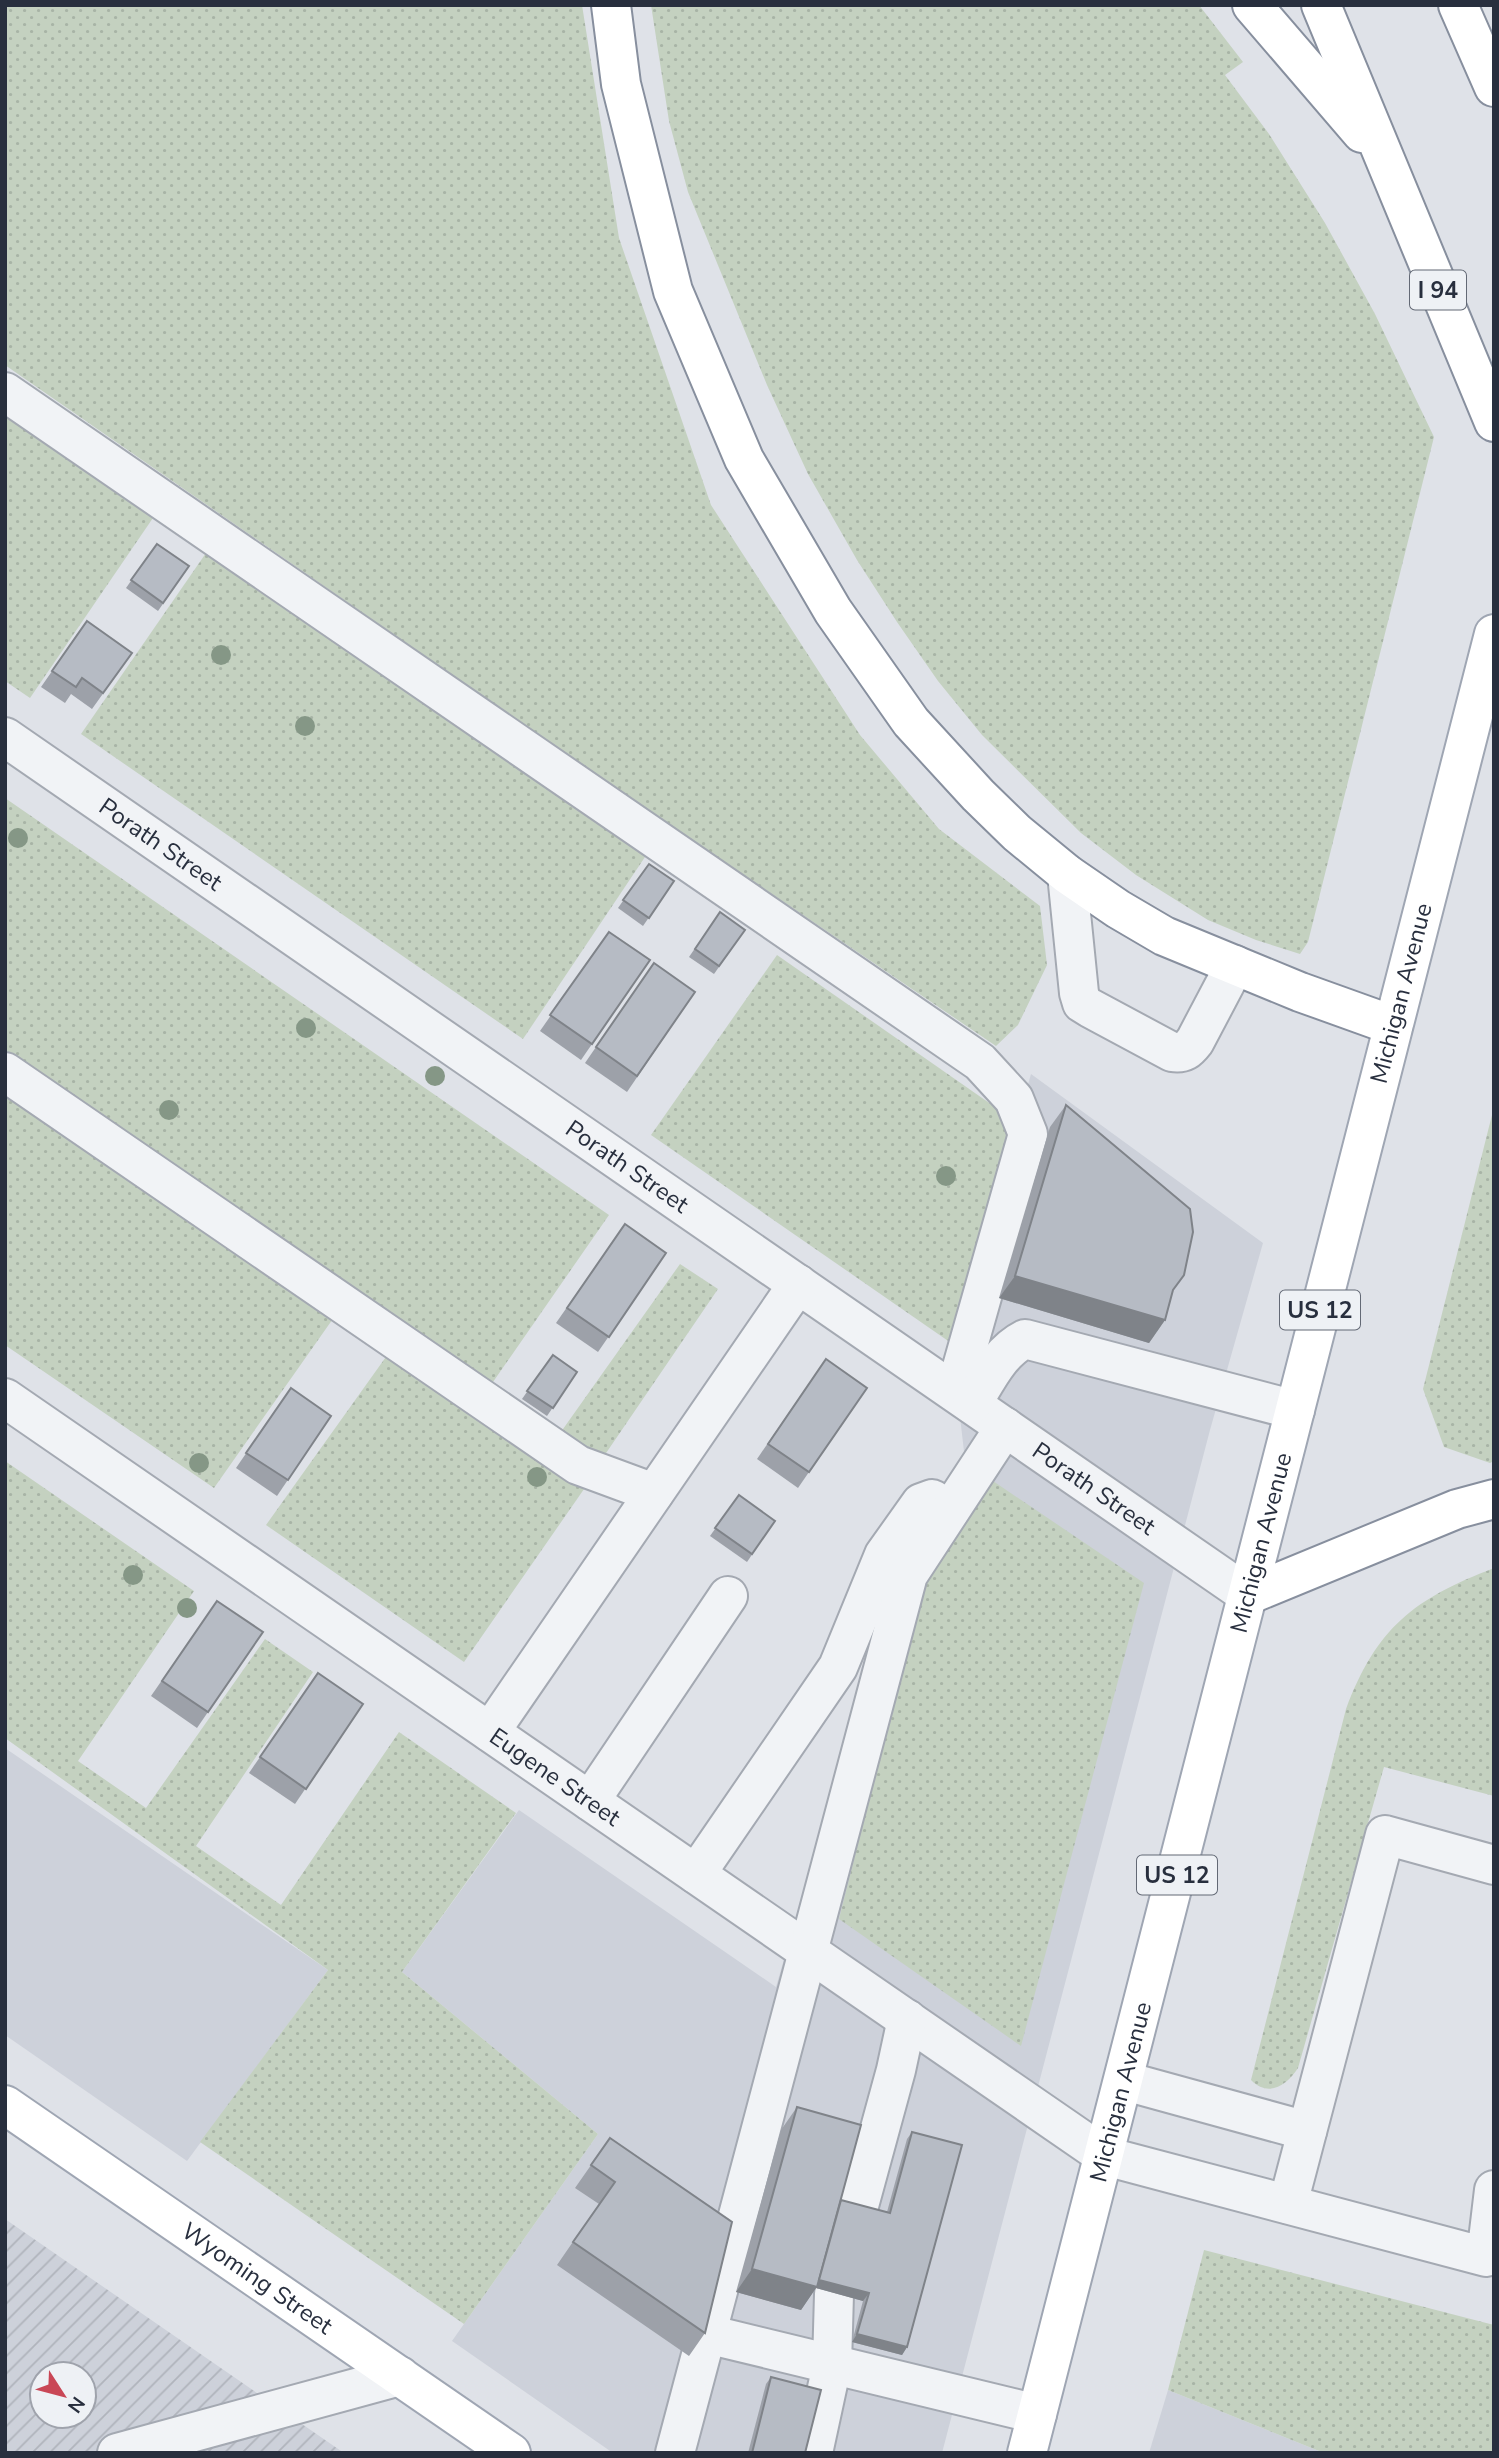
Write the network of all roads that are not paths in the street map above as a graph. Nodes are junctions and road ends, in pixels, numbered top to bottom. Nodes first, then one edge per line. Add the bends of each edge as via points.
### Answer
1 (611, 5) edge
2 (1252, 5) edge
3 (1321, 5) edge
4 (1458, 5) edge
5 (1494, 87) edge
6 (1383, 157) junction
7 (5, 392) edge
8 (1494, 422) edge
9 (1494, 634) edge
10 (5, 737) edge
11 (1067, 874) junction
12 (1235, 965) junction
13 (1392, 1025) junction
14 (5, 1072) edge
15 (798, 1284) junction
16 (5, 1398) edge
17 (963, 1398) junction
18 (1295, 1410) junction
19 (1005, 1427) junction
20 (654, 1493) junction
21 (1494, 1499) edge
22 (950, 1510) junction
23 (1248, 1595) junction
24 (728, 1596) dead end
25 (490, 1732) junction
26 (590, 1801) junction
27 (1494, 1865) edge
28 (696, 1874) junction
29 (808, 1951) junction
30 (907, 2019) junction
31 (1125, 2081) junction
32 (5, 2105) edge
33 (1307, 2131) junction
34 (1105, 2156) junction
35 (1494, 2190) edge
36 (1288, 2204) junction
37 (857, 2213) edge
38 (834, 2294) edge
39 (707, 2334) junction
40 (832, 2365) junction
41 (400, 2376) junction
42 (1037, 2414) junction
43 (495, 2448) edge
44 (117, 2453) edge
45 (676, 2453) edge
46 (813, 2453) edge
47 (1027, 2453) edge

1 - 11 main road via 621,84 673,292 744,458 833,611 911,722 978,795
2 - 6 main road
3 - 6 main road, I 94
4 - 5 main road
6 - 8 main road, I 94
7 - 17 street via 980,1062 1014,1099 1028,1134
9 - 13 main road, Michigan Avenue / US 12
10 - 15 street, Porath Street
11 - 12 main road via 1164,936
11 - 12 street via 1079,993 1090,1008 1180,1053 1195,1041
12 - 13 main road
13 - 18 main road, Michigan Avenue / US 12
14 - 20 street via 579,1465
15 - 17 street, Porath Street
15 - 20 street
16 - 25 street, Eugene Street
17 - 18 street via 1014,1344 1025,1339
17 - 19 street, Porath Street
18 - 23 main road, Michigan Avenue / US 12
19 - 22 street
19 - 23 street, Porath Street
20 - 25 street
21 - 23 main road via 1457,1508
22 - 28 street via 932,1499 921,1503 884,1555 838,1667
22 - 29 street via 908,1575
23 - 31 main road, Michigan Avenue / US 12
24 - 26 street
25 - 26 street, Eugene Street
26 - 28 street, Eugene Street
27 - 33 street via 1385,1835
28 - 29 street, Eugene Street
29 - 30 street, Eugene Street
29 - 39 street
30 - 34 street, Eugene Street
30 - 37 street
31 - 33 street
31 - 34 main road, Michigan Avenue / US 12
32 - 41 main road, Wyoming Street
33 - 36 street
34 - 36 street, Eugene Street
34 - 42 main road, Michigan Avenue / US 12
35 - 36 street, Eugene Street via 1486,2257
38 - 40 street
39 - 40 street
39 - 45 street
40 - 42 street
40 - 46 street
41 - 43 main road, Wyoming Street
41 - 44 street
42 - 47 main road, Michigan Avenue / US 12

